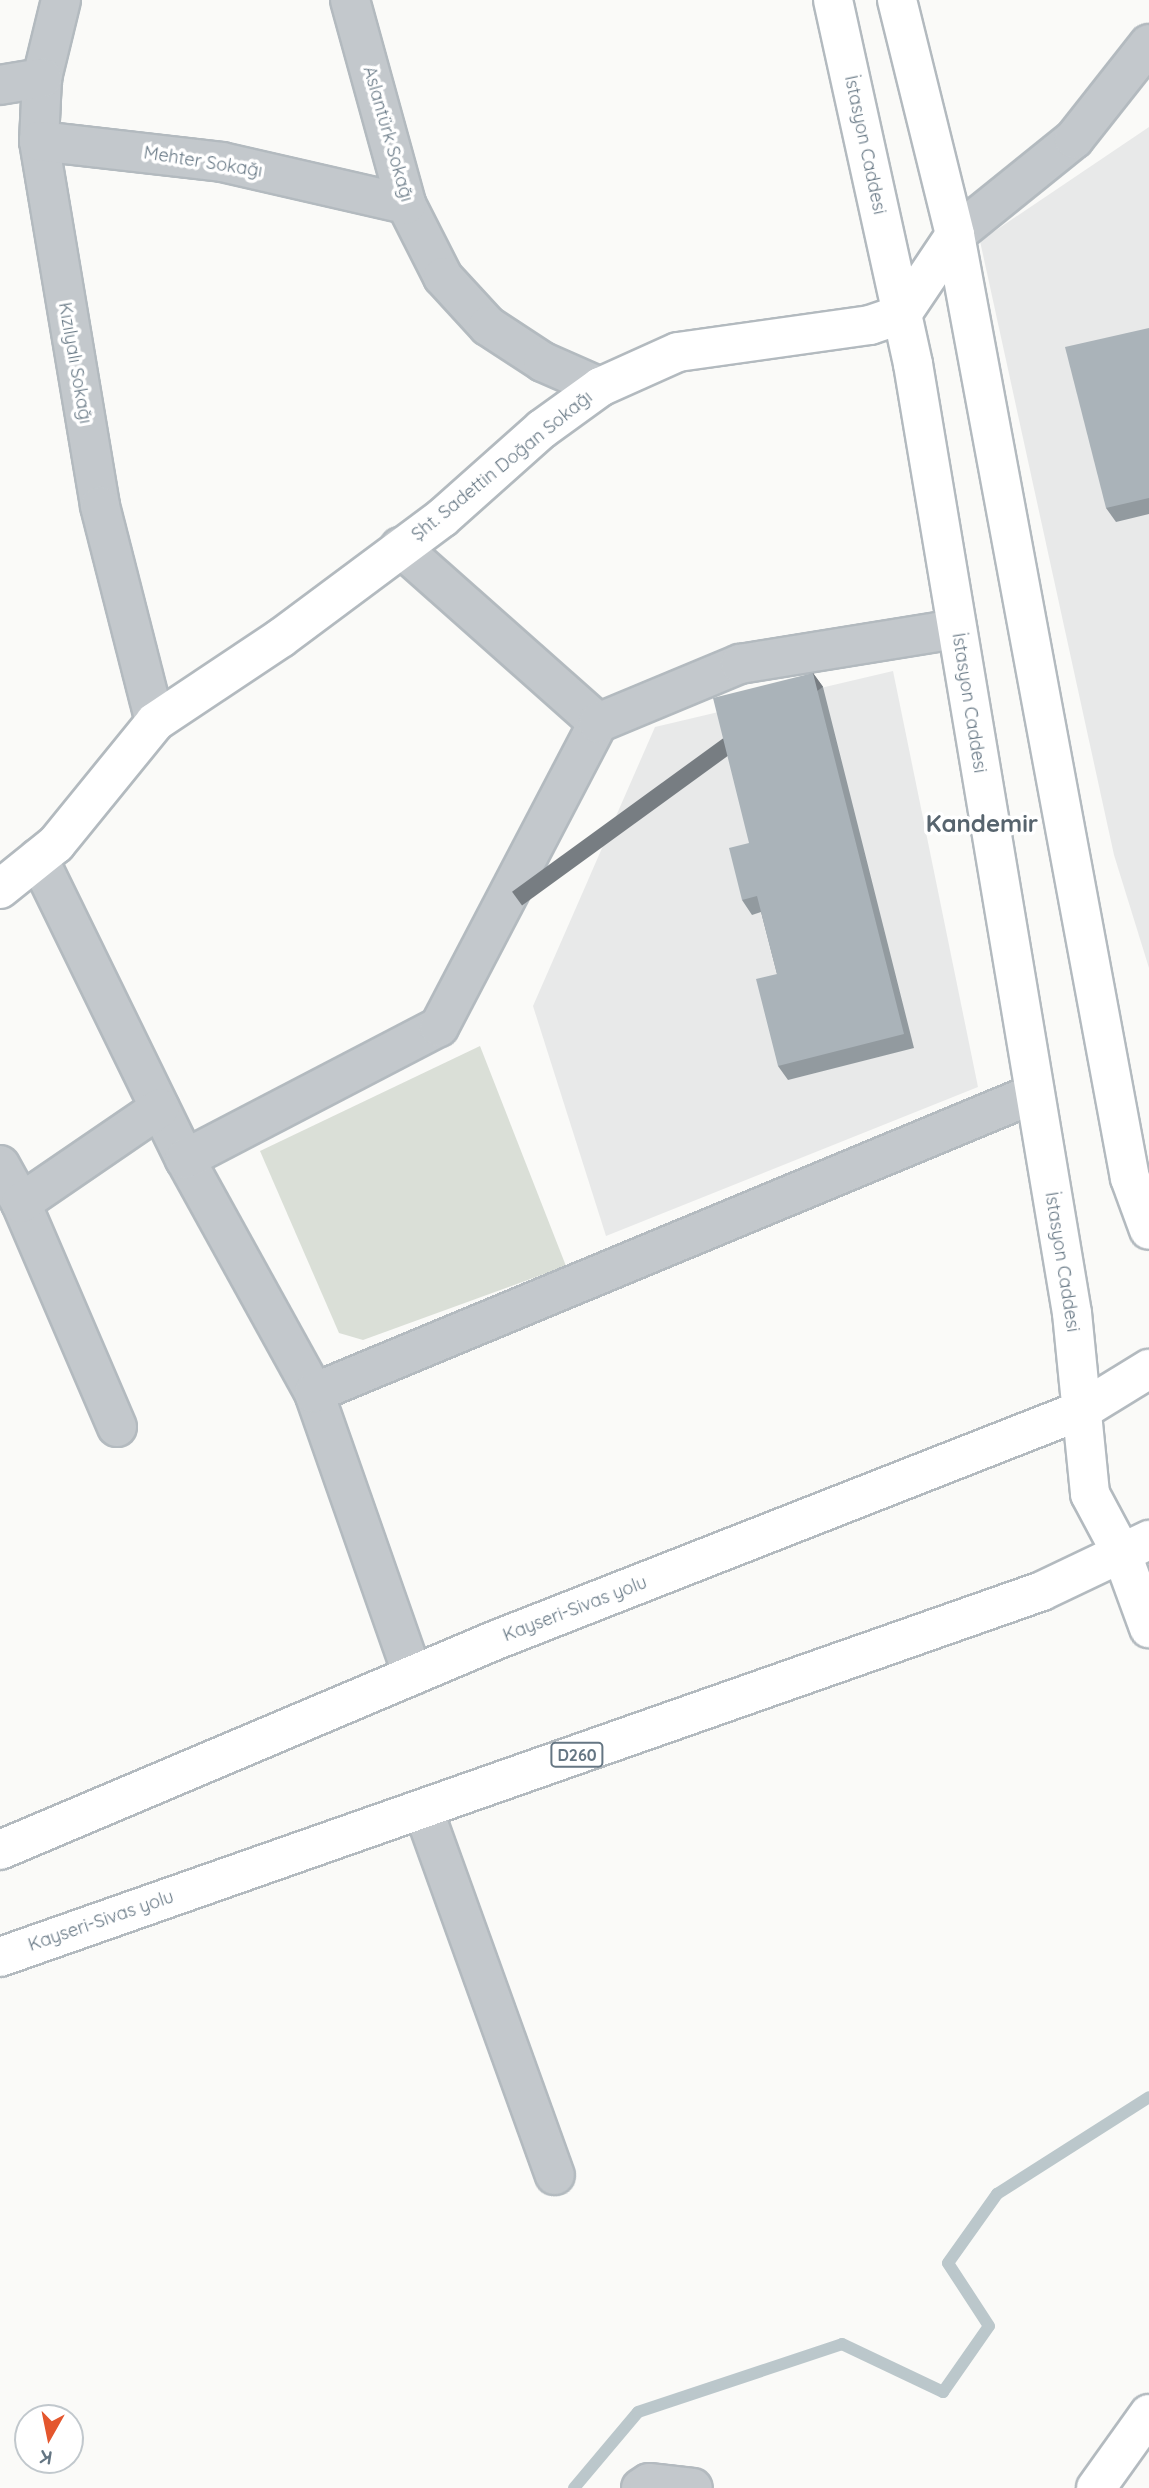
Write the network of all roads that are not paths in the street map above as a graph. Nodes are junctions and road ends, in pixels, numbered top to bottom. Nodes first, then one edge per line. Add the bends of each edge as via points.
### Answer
1 (61, 0) edge
2 (350, 0) edge
3 (833, 0) edge
4 (897, 0) edge
5 (1149, 44) edge
6 (42, 78) junction
7 (0, 85) edge
8 (39, 141) junction
9 (406, 204) junction
10 (955, 234) junction
11 (902, 314) junction
12 (600, 387) junction
13 (400, 547) junction
14 (957, 629) junction
15 (155, 722) junction
16 (598, 723) junction
17 (38, 858) junction
18 (0, 889) edge
19 (1033, 1094) junction
20 (160, 1108) junction
21 (185, 1159) junction
22 (0, 1165) edge
23 (20, 1203) junction
24 (1149, 1230) edge
25 (1149, 1369) edge
26 (314, 1393) junction
27 (1082, 1409) junction
28 (117, 1427) dead end
29 (1135, 1547) edge
30 (1149, 1628) edge
31 (413, 1675) junction
32 (423, 1809) junction
33 (0, 1850) edge
34 (0, 1957) edge
35 (555, 2175) dead end
36 (1149, 2414) edge
37 (641, 2488) edge
38 (693, 2488) edge
39 (1096, 2488) edge

1 - 6 street, Kızılyalı Sokağı
2 - 9 street, Aslantürk Sokağı
3 - 11 main road, İstasyon Caddesi
4 - 10 main road
5 - 10 street via 1074,139
6 - 7 street
6 - 8 street, Kızılyalı Sokağı
8 - 9 street, Mehter Sokağı via 222,162
8 - 15 street, Kızılyalı Sokağı via 100,506
9 - 12 street, Aslantürk Sokağı via 443,276 488,326 543,362
10 - 11 main road
10 - 24 main road via 1129,1178
11 - 12 main road, Şht. Sadettin Doğan Sokağı via 870,325 678,352
11 - 14 main road, İstasyon Caddesi
12 - 13 main road, Şht. Sadettin Doğan Sokağı via 542,429 442,518
13 - 15 main road, Şht. Sadettin Doğan Sokağı via 281,638
13 - 16 street
14 - 16 street via 740,664
14 - 19 main road, İstasyon Caddesi
15 - 17 main road, Şht. Sadettin Doğan Sokağı via 56,844
16 - 21 street via 439,1027
17 - 18 main road, Şht. Sadettin Doğan Sokağı
17 - 20 street
19 - 26 street
19 - 27 main road, İstasyon Caddesi via 1072,1312
20 - 21 street
20 - 23 street
21 - 26 street
22 - 23 street
23 - 28 street
25 - 27 main road, Kayseri-Sivas yolu
26 - 31 street
27 - 29 main road, İstasyon Caddesi via 1090,1494
27 - 31 main road, Kayseri-Sivas yolu
29 - 30 main road, İstasyon Caddesi
29 - 32 main road, Kayseri-Sivas yolu / D260 via 1042,1591
31 - 33 main road, Kayseri-Sivas yolu
32 - 34 main road, Kayseri-Sivas yolu / D260
32 - 35 street
36 - 39 main road
37 - 38 street via 649,2483

